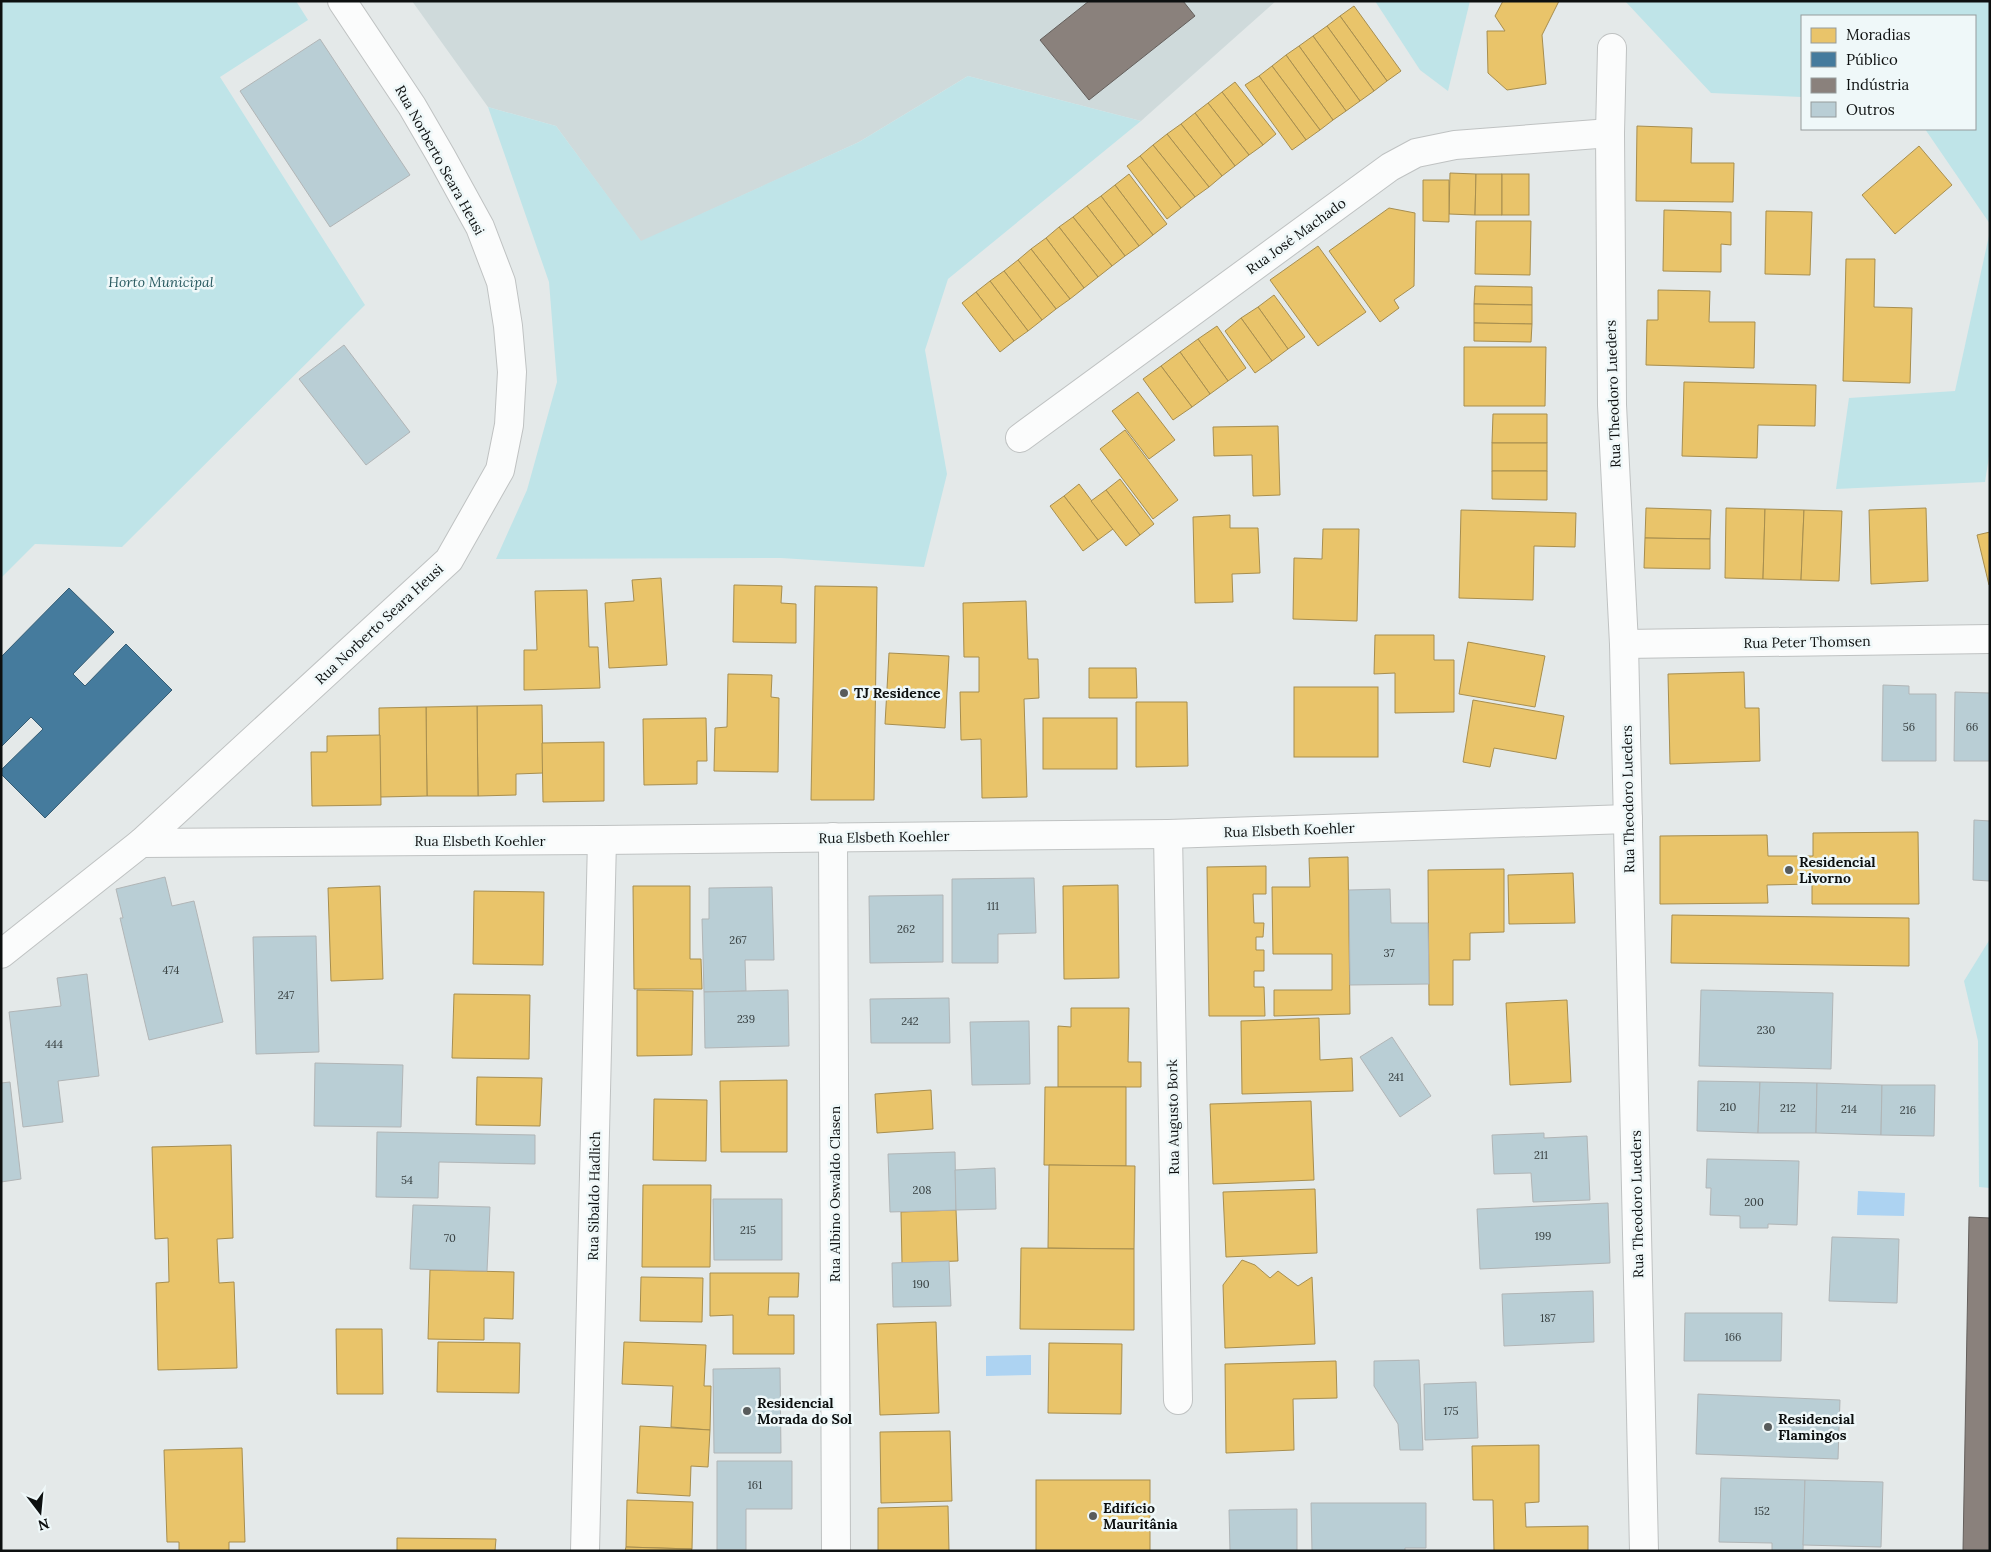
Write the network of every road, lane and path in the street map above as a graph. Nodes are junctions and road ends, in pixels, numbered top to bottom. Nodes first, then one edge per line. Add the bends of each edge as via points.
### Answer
1 (342, 1) edge
2 (1612, 48) dead end
3 (1610, 133) junction
4 (1020, 438) dead end
5 (1990, 639) edge
6 (1624, 644) junction
7 (1628, 819) junction
8 (1168, 834) junction
9 (834, 838) junction
10 (602, 840) junction
11 (141, 842) junction
12 (1, 954) edge
13 (1178, 1400) dead end
14 (586, 1551) edge
15 (836, 1551) edge
16 (1644, 1551) edge

1 - 11 street, Rua Norberto Seara Heusi via 441,156 480,227 501,282 512,372 509,425 500,470 449,560
2 - 3 street, Rua Theodoro Lueders
3 - 4 street, Rua José Machado via 1455,145 1416,153 1390,167
3 - 6 street, Rua Theodoro Lueders via 1612,405
5 - 6 street, Rua Peter Thomsen
6 - 7 street, Rua Theodoro Lueders
7 - 8 street, Rua Elsbeth Koehler
7 - 16 street, Rua Theodoro Lueders
8 - 9 street, Rua Elsbeth Koehler
8 - 13 street, Rua Augusto Bork
9 - 10 street, Rua Elsbeth Koehler
9 - 15 street, Rua Albino Oswaldo Clasen
10 - 11 street, Rua Elsbeth Koehler
10 - 14 street, Rua Sibaldo Hadlich
11 - 12 street, Rua Norberto Seara Heusi

